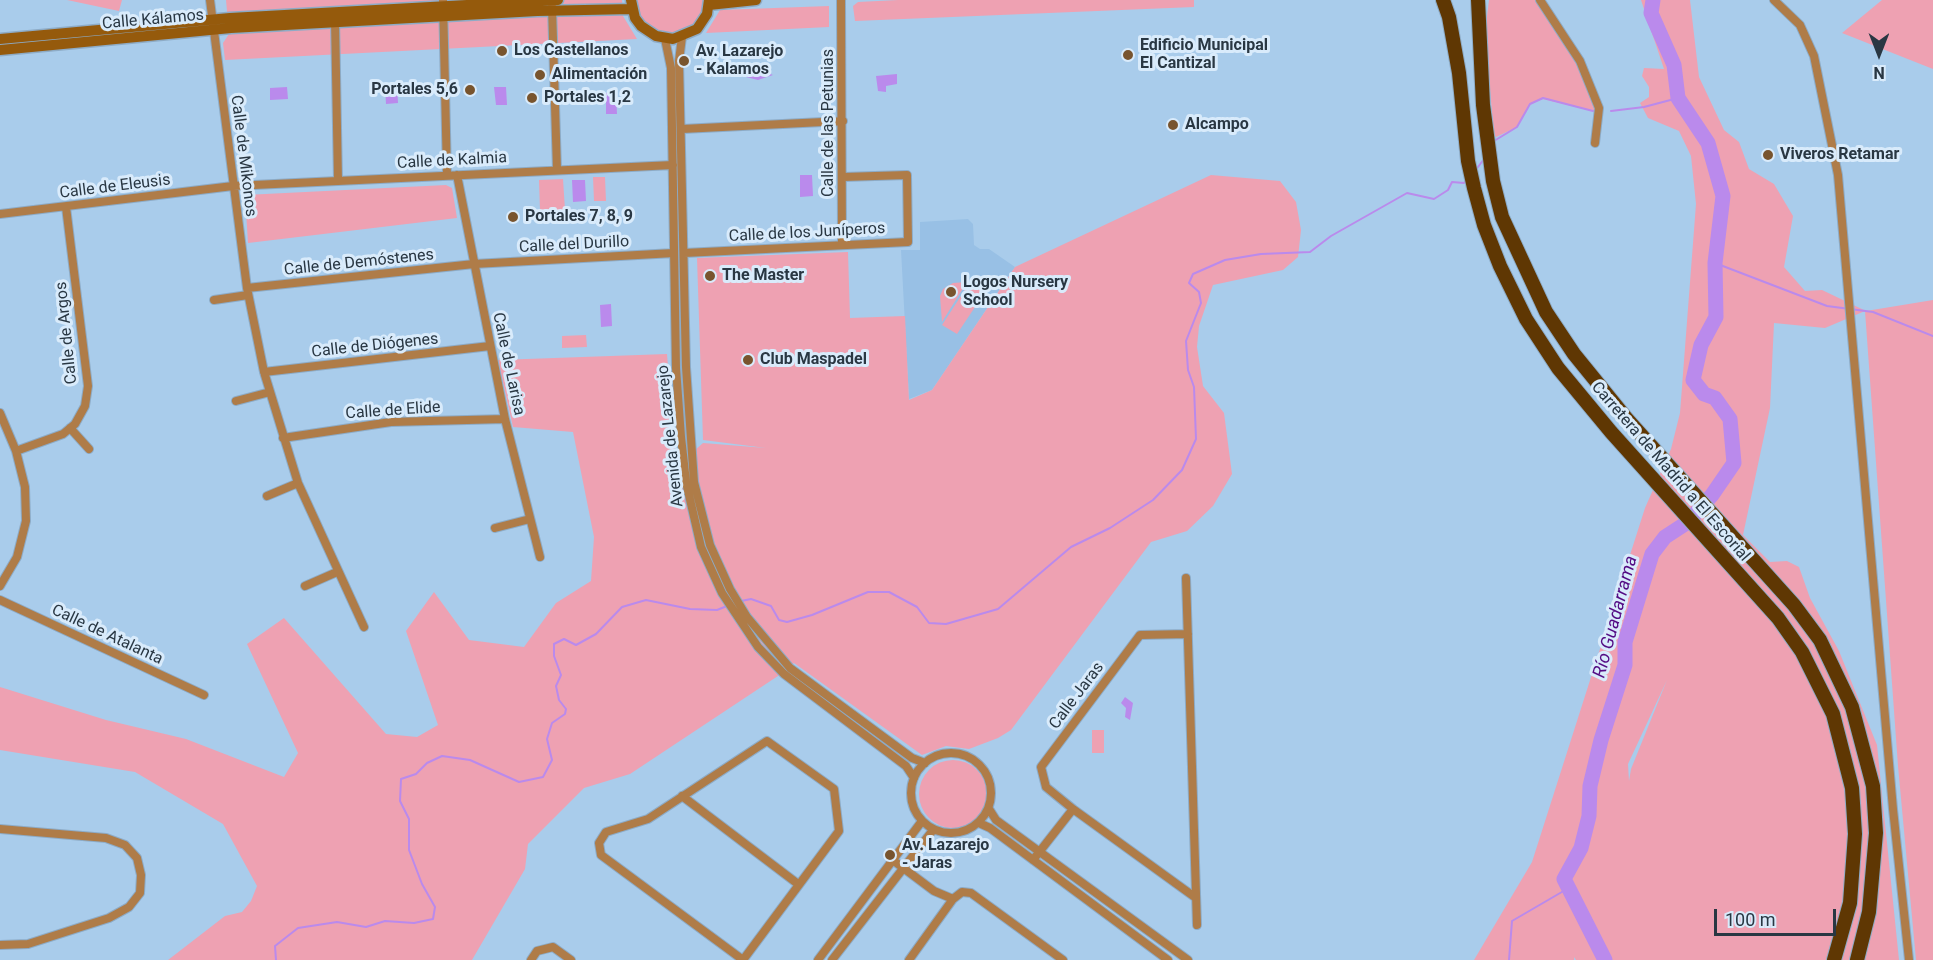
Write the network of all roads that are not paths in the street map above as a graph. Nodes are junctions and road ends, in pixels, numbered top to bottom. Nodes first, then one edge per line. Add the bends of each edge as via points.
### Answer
1 (210, 0) edge
2 (558, 0) edge
3 (756, 0) edge
4 (841, 0) edge
5 (1443, 0) edge
6 (1478, 0) edge
7 (1540, 0) edge
8 (1774, 0) edge
9 (709, 3) edge
10 (552, 4) edge
11 (631, 5) edge
12 (444, 8) edge
13 (335, 17) junction
14 (213, 24) junction
15 (682, 37) junction
16 (0, 39) edge
17 (665, 39) junction
18 (0, 50) edge
19 (843, 121) junction
20 (682, 129) junction
21 (1595, 143) dead end
22 (673, 165) junction
23 (557, 170) junction
24 (447, 175) junction
25 (457, 175) junction
26 (843, 177) junction
27 (338, 181) junction
28 (233, 186) junction
29 (66, 207) junction
30 (0, 214) edge
31 (842, 245) junction
32 (684, 253) junction
33 (674, 254) junction
34 (474, 264) junction
35 (247, 292) junction
36 (214, 300) dead end
37 (490, 346) junction
38 (264, 372) junction
39 (270, 392) junction
40 (236, 401) dead end
41 (0, 413) edge
42 (505, 419) junction
43 (70, 428) junction
44 (284, 438) junction
45 (89, 449) dead end
46 (16, 452) junction
47 (690, 482) junction
48 (298, 483) junction
49 (267, 496) dead end
50 (530, 519) junction
51 (495, 528) dead end
52 (540, 557) dead end
53 (337, 572) junction
54 (1186, 578) dead end
55 (0, 586) edge
56 (305, 586) dead end
57 (0, 600) edge
58 (364, 627) dead end
59 (1188, 634) junction
60 (204, 695) dead end
61 (925, 763) junction
62 (914, 778) junction
63 (682, 796) junction
64 (988, 809) junction
65 (1073, 809) junction
66 (921, 821) junction
67 (979, 823) junction
68 (0, 829) edge
69 (933, 830) junction
70 (1041, 851) junction
71 (1034, 860) junction
72 (894, 861) junction
73 (903, 868) junction
74 (798, 884) junction
75 (1196, 898) junction
76 (953, 899) junction
77 (1197, 925) dead end
78 (0, 945) edge
79 (531, 960) edge
80 (571, 960) edge
81 (743, 960) edge
82 (818, 960) edge
83 (832, 960) edge
84 (909, 960) edge
85 (1063, 960) edge
86 (1168, 960) edge
87 (1188, 960) edge
88 (1834, 960) edge
89 (1857, 960) edge
90 (1910, 960) edge

1 - 14 street, Calle de Mikonos
2 - 10 main road, Calle Kálamos
3 - 9 main road
4 - 19 street, Calle de las Petunias
5 - 88 highway, Carretera de Madrid a El Escorial via 1449,17 1468,161 1484,225 1526,319 1558,368 1611,432 1778,618 1802,652 1833,714 1852,788 1854,878
6 - 89 highway, Carretera de Madrid a El Escorial via 1486,146 1502,217 1546,312 1626,418 1794,605 1820,640 1852,708 1871,776 1876,833 1869,912
7 - 21 street via 1580,61 1599,108
8 - 90 street via 1800,25 1814,56 1838,175
9 - 15 main road via 697,28
10 - 11 main road, Calle Kálamos
10 - 12 main road, Calle Kálamos
10 - 23 street
11 - 17 main road via 640,26
12 - 13 main road, Calle Kálamos
12 - 24 street
13 - 14 main road, Calle Kálamos
13 - 27 street
14 - 16 main road, Calle Kálamos
14 - 18 main road, Calle Kálamos
14 - 28 street, Calle de Mikonos
15 - 17 main road
15 - 20 street, Avenida de Lazarejo
17 - 22 street, Avenida de Lazarejo via 670,62
19 - 20 street
19 - 26 street, Calle de las Petunias
20 - 32 street, Avenida de Lazarejo
22 - 23 street, Calle de Kalmia
22 - 33 street, Avenida de Lazarejo
23 - 25 street, Calle de Kalmia
24 - 25 street, Calle de Kalmia
24 - 27 street, Calle de Kalmia
25 - 34 street, Calle de Larisa
26 - 31 street, Calle de las Petunias
26 - 31 street, Calle de los Juníperos via 907,175 908,242
27 - 28 street, Calle de Kalmia
28 - 29 street, Calle de Eleusis
28 - 35 street, Calle de Mikonos
29 - 30 street, Calle de Eleusis
29 - 43 street, Calle de Argos via 88,386 85,406
31 - 32 street, Calle de los Juníperos
32 - 47 street, Avenida de Lazarejo
33 - 34 street, Calle del Durillo
33 - 47 street, Avenida de Lazarejo via 676,368
34 - 35 street, Calle de Demóstenes
34 - 37 street, Calle de Larisa
35 - 36 street
35 - 38 street, Calle de Mikonos
37 - 38 street, Calle de Diógenes
37 - 42 street, Calle de Larisa
38 - 39 street, Calle de Mikonos
39 - 40 street
39 - 44 street, Calle de Mikonos
41 - 46 street
42 - 44 street, Calle de Elide via 391,422
42 - 50 street, Calle de Larisa
43 - 45 street
43 - 46 street
44 - 48 street, Calle de Mikonos
46 - 55 street via 26,487 26,521 16,556
47 - 61 street, Avenida de Lazarejo via 710,545 730,589 765,641 790,668 912,758
47 - 62 street, Avenida de Lazarejo via 701,547 722,593 758,647 784,674 906,766
48 - 49 street
48 - 53 street, Calle de Mikonos
50 - 51 street
50 - 52 street, Calle de Larisa
53 - 56 street
53 - 58 street, Calle de Mikonos
54 - 59 street
57 - 60 street, Calle de Atalanta
59 - 65 street, Calle Jaras via 1140,635 1041,767 1046,787
59 - 75 street
61 - 62 street
61 - 64 street via 955,753 975,761 988,777
62 - 66 street via 910,796
63 - 74 street
63 - 74 street via 767,741 834,789 839,831
63 - 81 street via 648,819 606,832 598,843 601,855
64 - 67 street
64 - 70 street via 996,820
65 - 70 street
65 - 75 street, Calle Jaras
66 - 69 street
66 - 72 street
67 - 69 street via 962,832
67 - 71 street
68 - 78 street via 106,838 125,845 137,858 141,875 140,893 129,907 109,918 27,944
69 - 73 street
70 - 71 street
70 - 87 street
71 - 86 street
72 - 73 street
72 - 82 street
73 - 76 street via 934,891
73 - 83 street
74 - 81 street
75 - 77 street
76 - 84 street
76 - 85 street via 962,892 971,893
79 - 80 street via 537,951 553,947

